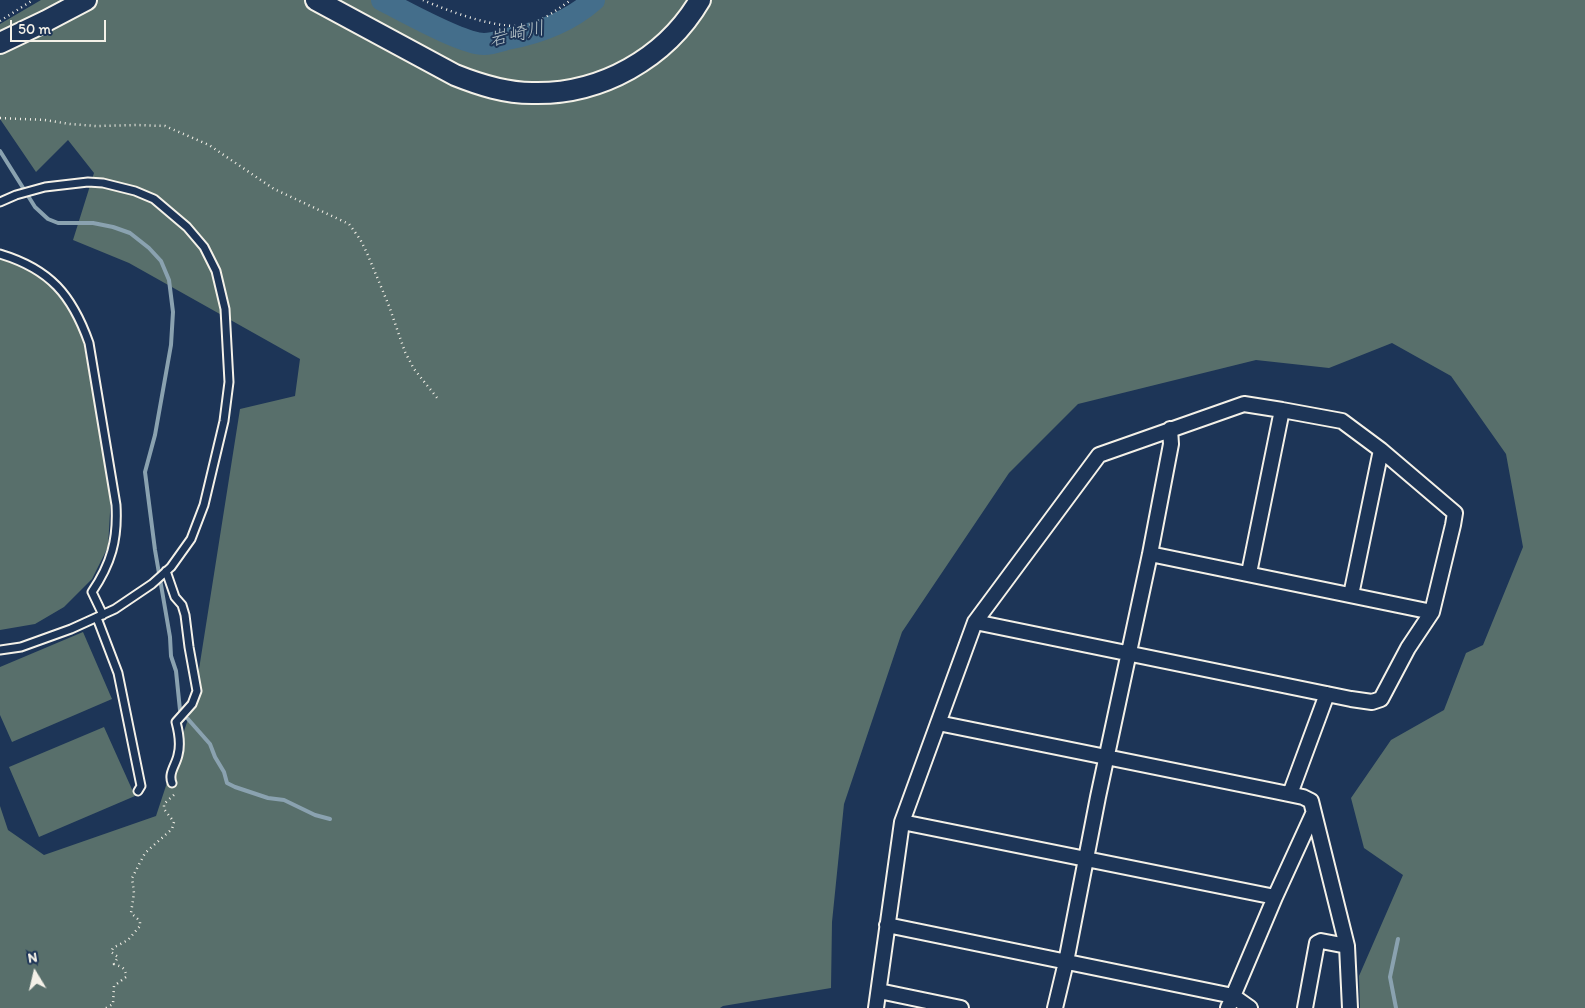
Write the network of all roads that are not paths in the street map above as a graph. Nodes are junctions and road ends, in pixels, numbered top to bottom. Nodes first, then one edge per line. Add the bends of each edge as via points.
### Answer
1 (86, 0) edge
2 (316, 0) edge
3 (700, 0) edge
4 (0, 43) edge
5 (0, 202) edge
6 (0, 254) edge
7 (1282, 410) junction
8 (1170, 429) junction
9 (1381, 450) junction
10 (1150, 554) junction
11 (166, 571) junction
12 (1249, 573) junction
13 (1351, 595) junction
14 (1432, 612) junction
15 (100, 616) junction
16 (975, 622) junction
17 (0, 650) edge
18 (1129, 653) junction
19 (1327, 694) junction
20 (938, 723) junction
21 (1108, 758) junction
22 (172, 783) road end
23 (138, 791) dead end
24 (1290, 794) junction
25 (1312, 814) junction
26 (902, 822) junction
27 (1087, 858) junction
28 (1275, 897) junction
29 (887, 925) junction
30 (1348, 946) junction
31 (1066, 962) junction
32 (879, 991) junction
33 (1231, 1002) edge
34 (876, 1008) edge
35 (961, 1008) edge
36 (1055, 1008) edge
37 (1250, 1008) edge
38 (1305, 1008) edge
39 (1350, 1008) edge

1 - 4 street
2 - 3 street via 455,75 497,89 533,94 585,87 630,70 672,38
5 - 11 lane via 45,187 88,182 135,191 154,199 187,227 204,247 216,271 226,309 228,382 224,421 204,505 191,539
6 - 15 lane via 52,280 72,303 89,343 116,513 114,544 108,565 92,592
7 - 8 street via 1244,404
7 - 9 street via 1342,421
7 - 12 street
8 - 10 street via 1171,444
8 - 16 street via 1099,455
9 - 13 street
9 - 14 street via 1455,512
10 - 12 street
10 - 18 street
11 - 15 lane via 145,589
11 - 22 lane via 185,615 197,691 192,704 176,722 180,740 170,776
12 - 13 street
13 - 14 street
14 - 19 street via 1381,699 1363,702
15 - 17 lane via 20,647
15 - 23 lane via 118,673 141,786
16 - 18 street
16 - 20 street
18 - 19 street
18 - 21 street
19 - 24 street
20 - 21 street
20 - 26 street
21 - 24 street
21 - 27 street
24 - 25 street via 1310,802
25 - 28 street
25 - 30 street
26 - 27 street
26 - 29 street
27 - 28 street
27 - 31 street
28 - 33 street
29 - 31 street
29 - 32 street
30 - 38 street via 1317,943
30 - 39 street
31 - 33 street
31 - 36 street
32 - 34 street
32 - 35 street
33 - 37 street

